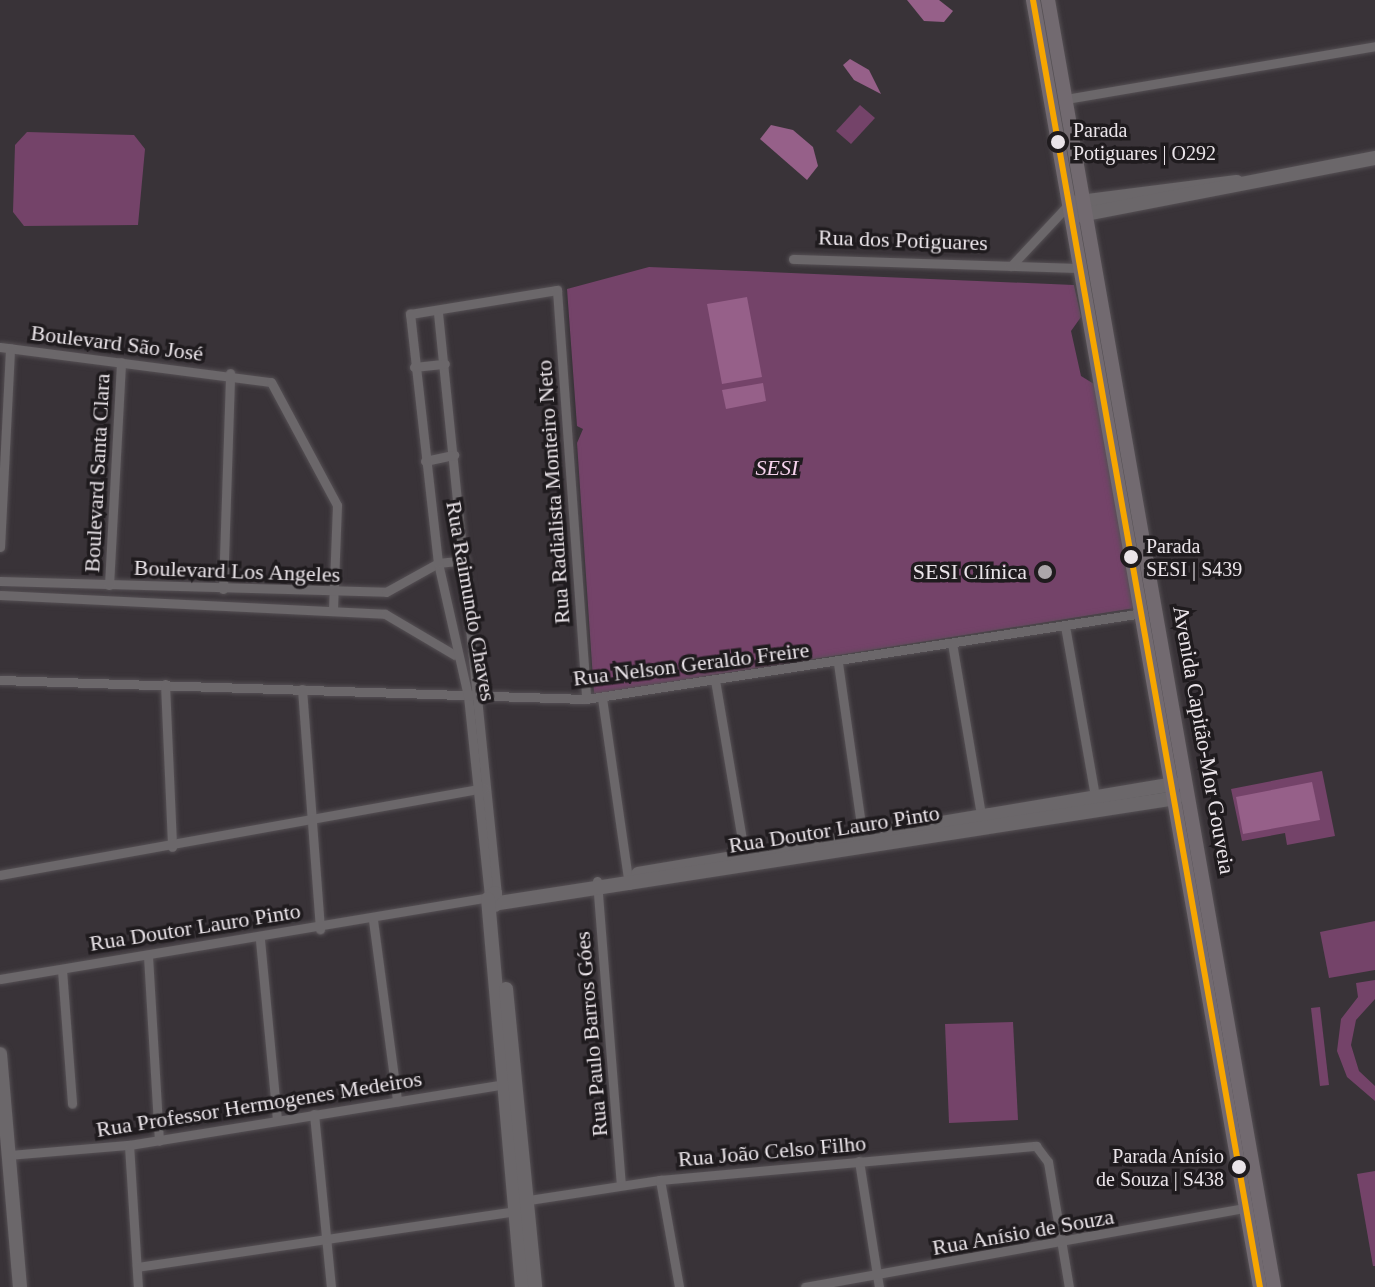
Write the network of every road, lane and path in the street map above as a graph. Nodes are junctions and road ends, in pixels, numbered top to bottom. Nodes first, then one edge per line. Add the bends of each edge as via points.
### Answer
1 (1033, 0) edge
2 (1048, 0) edge
3 (1375, 46) edge
4 (1066, 99) junction
5 (1375, 158) edge
6 (1087, 207) junction
7 (1071, 210) junction
8 (793, 259) dead end
9 (1011, 266) junction
10 (1081, 268) junction
11 (438, 313) junction
12 (5, 348) edge
13 (121, 362) junction
14 (445, 364) junction
15 (414, 367) junction
16 (230, 373) junction
17 (1103, 391) junction
18 (1123, 407) junction
19 (454, 455) junction
20 (425, 461) junction
21 (0, 547) edge
22 (465, 560) junction
23 (438, 563) junction
24 (0, 581) edge
25 (32, 582) junction
26 (74, 584) junction
27 (109, 585) junction
28 (223, 589) junction
29 (334, 592) junction
30 (386, 592) junction
31 (0, 595) edge
32 (35, 596) junction
33 (75, 599) junction
34 (333, 610) junction
35 (1143, 613) junction
36 (385, 614) junction
37 (1065, 626) junction
38 (952, 643) junction
39 (455, 655) junction
40 (838, 663) junction
41 (0, 680) edge
42 (715, 680) junction
43 (165, 684) junction
44 (302, 689) junction
45 (468, 696) junction
46 (480, 696) junction
47 (602, 698) junction
48 (586, 699) junction
49 (483, 788) junction
50 (1175, 791) junction
51 (1096, 802) junction
52 (310, 820) junction
53 (982, 822) junction
54 (863, 841) junction
55 (172, 847) junction
56 (1201, 847) junction
57 (746, 860) junction
58 (1189, 873) junction
59 (0, 875) edge
60 (628, 880) junction
61 (597, 885) junction
62 (494, 900) junction
63 (373, 920) junction
64 (320, 929) junction
65 (260, 940) junction
66 (148, 956) junction
67 (62, 970) junction
68 (0, 979) edge
69 (1209, 987) junction
70 (1227, 1007) junction
71 (0, 1054) edge
72 (509, 1084) junction
73 (397, 1101) junction
74 (72, 1104) dead end
75 (314, 1114) junction
76 (277, 1120) junction
77 (159, 1141) junction
78 (129, 1145) junction
79 (9, 1155) junction
80 (859, 1161) junction
81 (660, 1180) junction
82 (621, 1185) junction
83 (519, 1206) junction
84 (1246, 1208) junction
85 (327, 1238) junction
86 (1061, 1244) junction
87 (137, 1267) junction
88 (877, 1275) junction
89 (20, 1287) edge
90 (138, 1287) edge
91 (331, 1287) edge
92 (522, 1287) edge
93 (535, 1287) edge
94 (679, 1287) edge
95 (805, 1287) edge
96 (879, 1287) edge
97 (1069, 1287) edge
98 (1260, 1287) edge
99 (1274, 1287) edge

1 - 7 main road, Avenida Capitão-Mor Gouveia
2 - 4 main road, Avenida Capitão-Mor Gouveia
3 - 4 street
4 - 6 main road, Avenida Capitão-Mor Gouveia
5 - 6 street
6 - 7 street
6 - 18 main road, Avenida Capitão-Mor Gouveia
7 - 9 street, Rua dos Potiguares
7 - 10 main road, Avenida Capitão-Mor Gouveia
8 - 9 street, Rua dos Potiguares
9 - 10 street, Rua dos Potiguares
10 - 17 main road, Avenida Capitão-Mor Gouveia
11 - 14 street, Rua Raimundo Chaves
11 - 15 street, Rua Raimundo Chaves via 409,315
11 - 48 street, Rua Radialista Monteiro Neto via 551,286
12 - 13 street, Boulevard São José
12 - 21 street
13 - 16 street, Boulevard São José
13 - 27 street, Boulevard Santa Clara
14 - 15 street
14 - 19 street, Rua Raimundo Chaves
15 - 20 street, Rua Raimundo Chaves
16 - 28 street
16 - 29 street, Boulevard São José via 276,386 328,480 337,505
17 - 18 main road
17 - 35 main road, Avenida Capitão-Mor Gouveia
18 - 56 main road, Avenida Capitão-Mor Gouveia
19 - 20 street
19 - 22 street, Rua Raimundo Chaves
20 - 23 street, Rua Raimundo Chaves
22 - 23 street, Boulevard Los Angeles
22 - 46 street, Rua Raimundo Chaves
23 - 30 street, Boulevard Los Angeles
23 - 39 street, Rua Raimundo Chaves
24 - 25 street, Boulevard Los Angeles
25 - 26 street, Boulevard Los Angeles
25 - 32 street via 40,590
26 - 27 street, Boulevard Los Angeles
26 - 33 street via 66,591
27 - 28 street, Boulevard Los Angeles
28 - 29 street, Boulevard Los Angeles
29 - 30 street, Boulevard Los Angeles
29 - 34 street, Boulevard São José
30 - 36 street
31 - 32 street, Boulevard Los Angeles
32 - 33 street, Boulevard Los Angeles
33 - 34 street, Boulevard Los Angeles
34 - 36 street, Boulevard Los Angeles
35 - 37 street, Rua Nelson Geraldo Freire
35 - 50 main road, Avenida Capitão-Mor Gouveia
36 - 39 street, Boulevard Los Angeles
37 - 38 street, Rua Nelson Geraldo Freire
37 - 51 street
38 - 40 street, Rua Nelson Geraldo Freire
38 - 53 street
39 - 45 street, Rua Raimundo Chaves
40 - 42 street, Rua Nelson Geraldo Freire
40 - 54 street
41 - 43 street, Rua Nelson Geraldo Freire
42 - 47 street, Rua Nelson Geraldo Freire
42 - 57 street
43 - 44 street, Rua Nelson Geraldo Freire
43 - 55 street
44 - 45 street, Rua Nelson Geraldo Freire
44 - 52 street
45 - 46 street, Rua Nelson Geraldo Freire
45 - 49 street, Rua Raimundo Chaves
46 - 48 street, Rua Nelson Geraldo Freire
46 - 49 street, Rua Raimundo Chaves
47 - 48 street, Rua Nelson Geraldo Freire
47 - 60 street
49 - 52 street
49 - 62 street, Rua Raimundo Chaves
50 - 51 street, Rua Doutor Lauro Pinto
50 - 58 main road, Avenida Capitão-Mor Gouveia
51 - 53 street, Rua Doutor Lauro Pinto
52 - 55 street
52 - 64 street
53 - 54 street, Rua Doutor Lauro Pinto
54 - 57 street, Rua Doutor Lauro Pinto
55 - 59 street
56 - 58 main road
56 - 70 main road, Avenida Capitão-Mor Gouveia
57 - 60 street, Rua Doutor Lauro Pinto
58 - 69 main road, Avenida Capitão-Mor Gouveia
60 - 61 street, Rua Doutor Lauro Pinto
61 - 62 street, Rua Doutor Lauro Pinto
61 - 82 street, Rua Paulo Barros Góes
62 - 63 street, Rua Doutor Lauro Pinto
62 - 72 street, Rua Raimundo Chaves
63 - 64 street, Rua Doutor Lauro Pinto
63 - 73 street
64 - 65 street, Rua Doutor Lauro Pinto
65 - 66 street, Rua Doutor Lauro Pinto
65 - 76 street via 259,988
66 - 67 street, Rua Doutor Lauro Pinto
66 - 77 street
67 - 68 street, Rua Doutor Lauro Pinto
67 - 74 street
69 - 70 main road
69 - 84 main road, Avenida Capitão-Mor Gouveia
70 - 99 main road, Avenida Capitão-Mor Gouveia
71 - 79 street
72 - 73 street, Rua Professor Hermogenes Medeiros
72 - 83 street, Rua Raimundo Chaves
73 - 75 street, Rua Professor Hermogenes Medeiros
75 - 76 street, Rua Professor Hermogenes Medeiros
75 - 85 street
76 - 77 street, Rua Professor Hermogenes Medeiros
77 - 78 street, Rua Professor Hermogenes Medeiros
78 - 79 street, Rua Professor Hermogenes Medeiros
78 - 87 street
79 - 89 street
80 - 81 street, Rua João Celso Filho
80 - 86 street, Rua João Celso Filho via 1034,1146 1048,1162
80 - 88 street
81 - 82 street, Rua João Celso Filho
81 - 94 street
82 - 83 street, Rua João Celso Filho
83 - 85 street, Rua João Celso Filho
83 - 92 street, Rua Raimundo Chaves
83 - 93 street, Rua Raimundo Chaves
84 - 86 street, Rua Anísio de Souza
84 - 98 main road, Avenida Capitão-Mor Gouveia
85 - 87 street, Rua João Celso Filho
85 - 91 street
86 - 88 street, Rua Anísio de Souza
86 - 97 street
87 - 90 street
88 - 95 street, Rua Anísio de Souza
88 - 96 street

